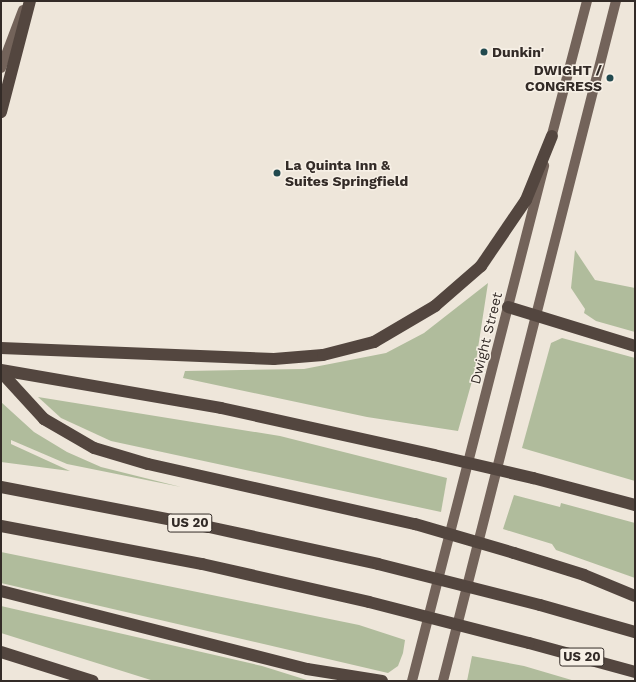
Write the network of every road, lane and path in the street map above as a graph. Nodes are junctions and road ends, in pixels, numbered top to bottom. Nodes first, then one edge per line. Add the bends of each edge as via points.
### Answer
1 (26, 1) edge
2 (30, 1) edge
3 (587, 1) edge
4 (616, 1) edge
5 (1, 68) edge
6 (1, 112) edge
7 (552, 136) junction
8 (508, 307) junction
9 (537, 316) junction
10 (635, 346) edge
11 (1, 348) edge
12 (1, 371) edge
13 (1, 487) edge
14 (635, 504) edge
15 (1, 526) edge
16 (1, 591) edge
17 (635, 596) edge
18 (635, 632) edge
19 (1, 652) edge
20 (308, 669) junction
21 (635, 672) edge
22 (93, 681) edge
23 (333, 681) edge
24 (382, 681) edge
25 (412, 681) edge
26 (443, 681) edge

1 - 5 main road
2 - 6 highway
3 - 7 main road, Dwight Street
4 - 9 main road
7 - 8 main road, Dwight Street
7 - 11 highway via 526,200 481,266 435,306 374,342 323,355 274,359
8 - 9 highway
8 - 25 main road, Dwight Street
9 - 10 highway
9 - 26 main road
12 - 14 highway, bridge via 221,408 434,455
12 - 17 highway, bridge via 22,399 70,437 94,448 148,464 415,524 584,575
13 - 18 highway, US 20, bridge via 185,522 378,564
15 - 21 highway, US 20, bridge via 202,564 369,602
16 - 20 highway
19 - 22 highway
20 - 23 highway
20 - 24 highway

